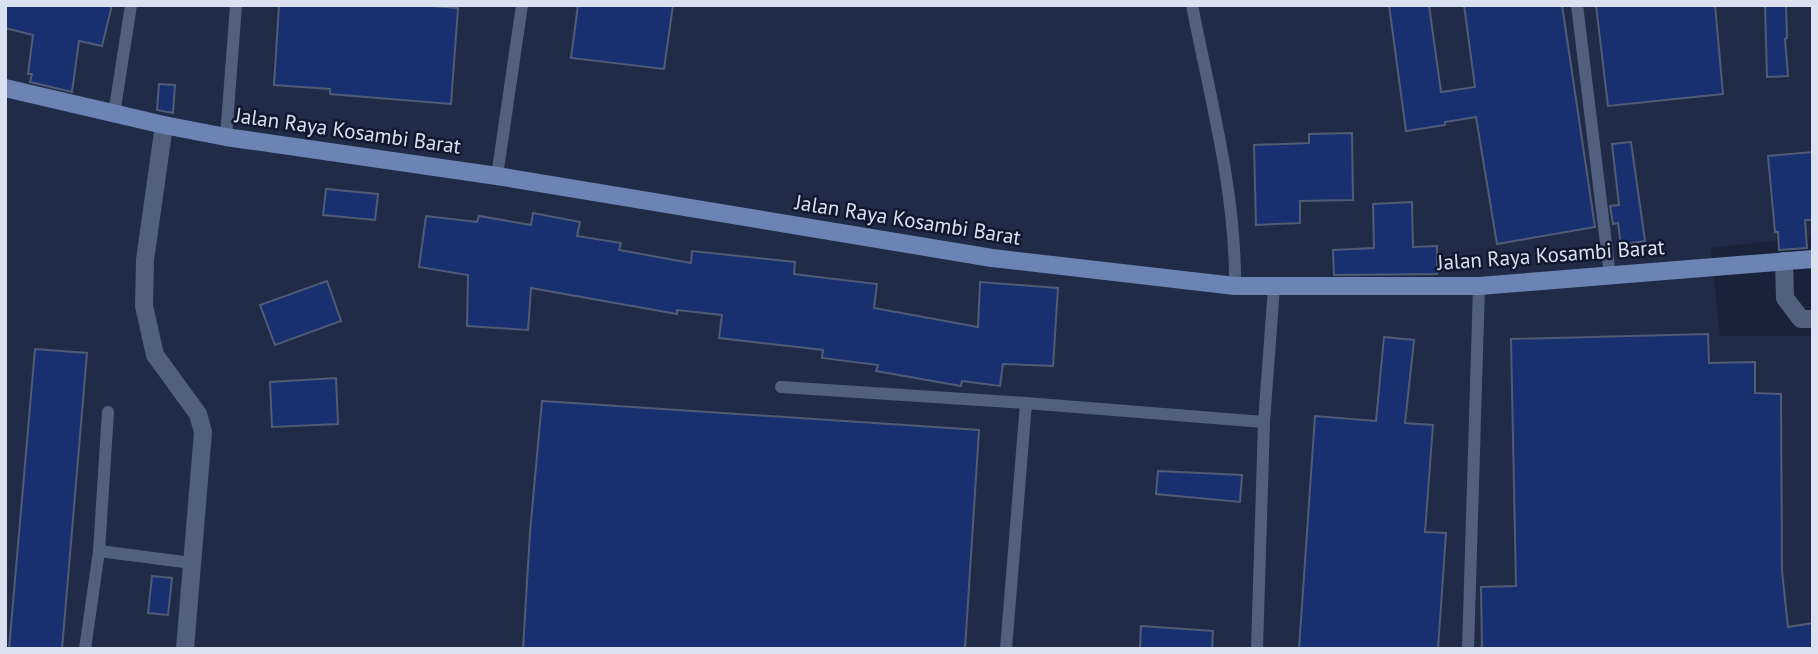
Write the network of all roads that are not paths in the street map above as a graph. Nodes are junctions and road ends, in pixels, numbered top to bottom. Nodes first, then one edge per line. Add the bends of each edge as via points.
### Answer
1 (131, 5) edge
2 (236, 5) edge
3 (522, 5) edge
4 (1192, 5) edge
5 (1577, 5) edge
6 (5, 88) edge
7 (114, 114) junction
8 (164, 125) junction
9 (226, 137) junction
10 (497, 176) junction
11 (1813, 259) edge
12 (1784, 261) junction
13 (1610, 276) junction
14 (1235, 286) junction
15 (1479, 286) junction
16 (1274, 287) junction
17 (1813, 319) edge
18 (781, 387) dead end
19 (1026, 402) junction
20 (108, 412) dead end
21 (1264, 422) junction
22 (99, 551) junction
23 (192, 563) junction
24 (85, 649) edge
25 (185, 649) edge
26 (1006, 649) edge
27 (1257, 649) edge
28 (1468, 649) edge

1 - 7 lane
2 - 9 lane
3 - 10 lane
4 - 14 lane via 1227,184
5 - 13 lane
6 - 7 main road, Jalan Raya Kosambi Barat
7 - 8 main road, Jalan Raya Kosambi Barat
8 - 9 main road, Jalan Raya Kosambi Barat
8 - 23 street via 145,260 144,306 155,355 198,414 203,432
9 - 10 main road, Jalan Raya Kosambi Barat
10 - 14 main road, Jalan Raya Kosambi Barat via 954,252
11 - 12 main road, Jalan Raya Kosambi Barat
12 - 13 main road, Jalan Raya Kosambi Barat
12 - 17 street via 1785,298 1801,319
13 - 15 main road, Jalan Raya Kosambi Barat
14 - 16 main road, Jalan Raya Kosambi Barat
15 - 16 main road, Jalan Raya Kosambi Barat
15 - 28 lane
16 - 21 lane
18 - 19 lane
19 - 21 lane
19 - 26 lane
20 - 22 lane
21 - 27 lane
22 - 23 lane
22 - 24 lane
23 - 25 street

